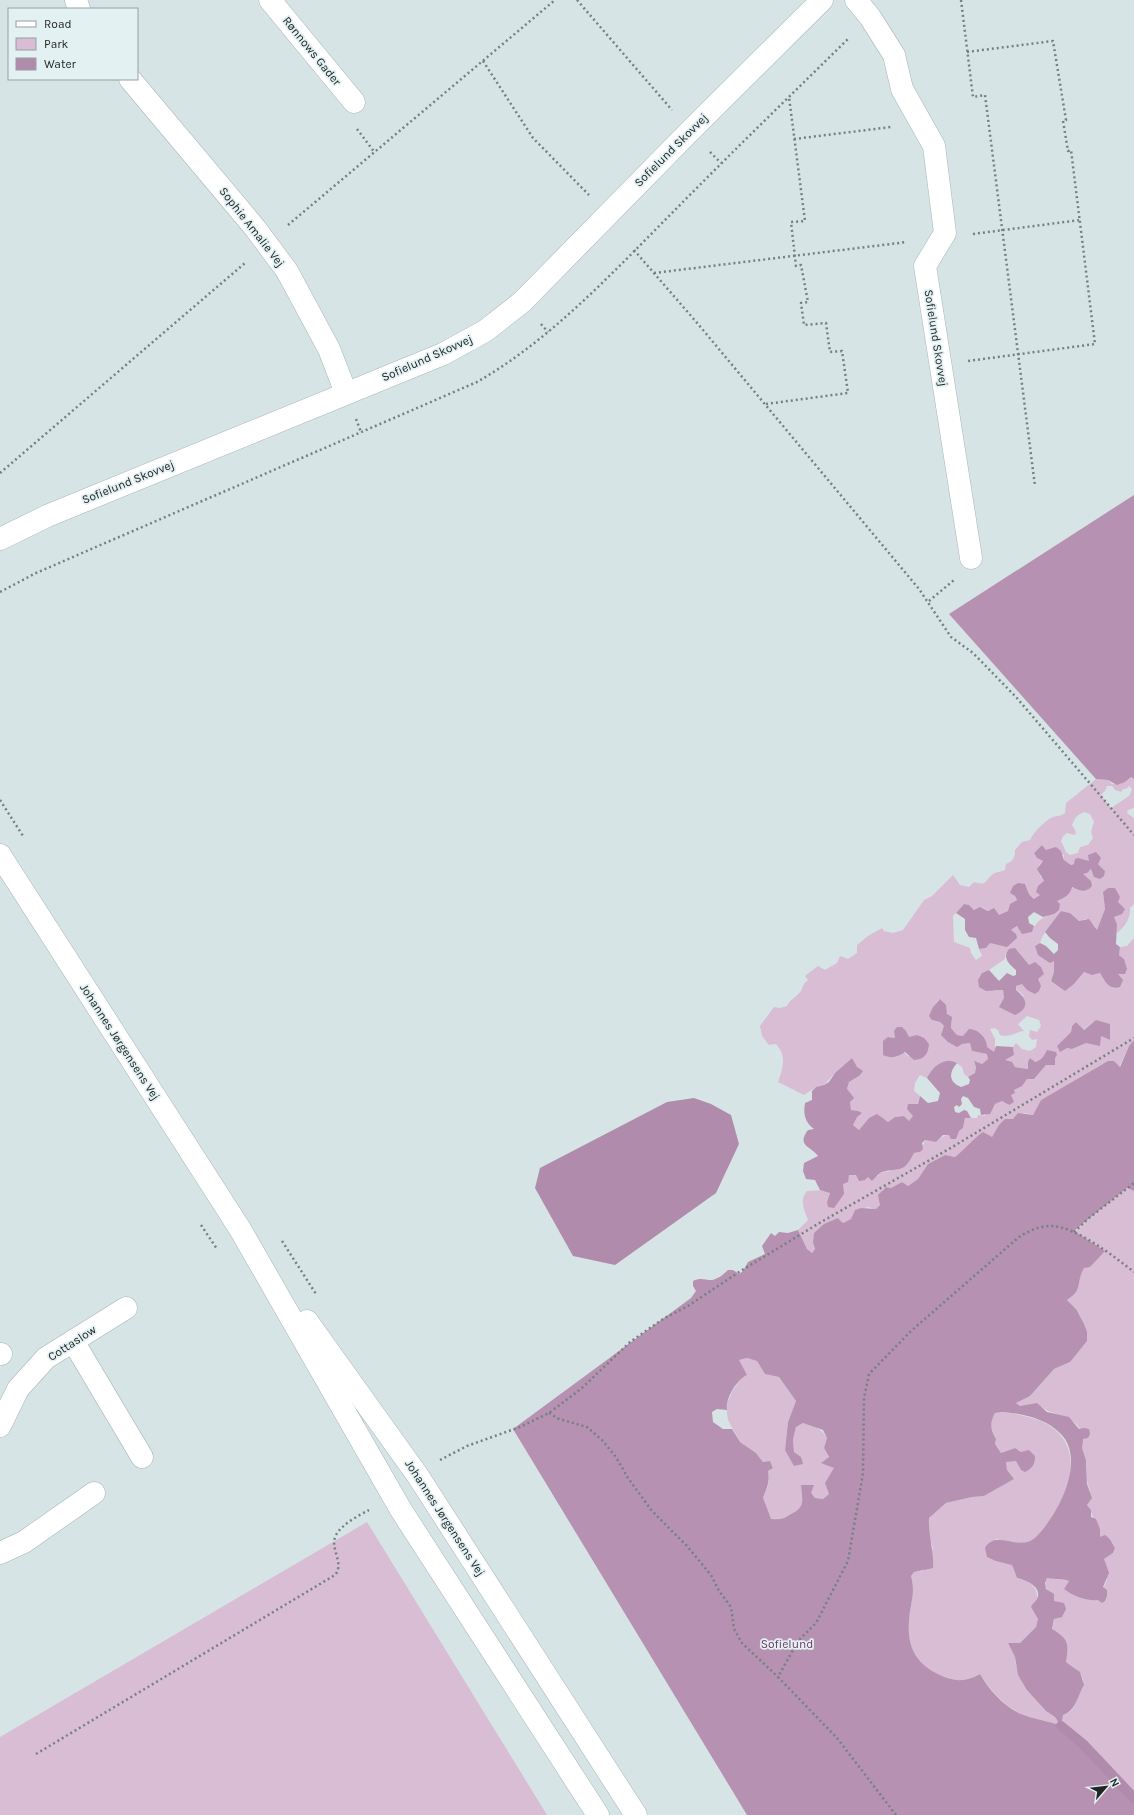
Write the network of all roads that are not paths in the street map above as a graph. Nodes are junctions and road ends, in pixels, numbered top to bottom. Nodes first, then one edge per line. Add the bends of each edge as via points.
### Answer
1 (270, 0) edge
2 (822, 0) edge
3 (856, 0) edge
4 (131, 80) edge
5 (354, 102) dead end
6 (346, 393) junction
7 (0, 540) edge
8 (971, 558) dead end
9 (0, 854) edge
10 (240, 1229) junction
11 (126, 1308) dead end
12 (73, 1341) junction
13 (0, 1426) edge
14 (142, 1457) dead end
15 (94, 1492) dead end
16 (0, 1553) edge
17 (598, 1815) edge
18 (636, 1815) edge

1 - 5 street, Rønnows Gader
2 - 6 street, Sofielund Skovvej via 522,302 485,332 443,354
3 - 8 street, Sofielund Skovvej via 894,55 902,89 934,146 945,233 925,266
4 - 6 street, Sophie Amalie Vej via 287,270 329,349
6 - 7 street, Sofielund Skovvej via 47,516
9 - 10 street, Johannes Jørgensens Vej
10 - 17 street, Johannes Jørgensens Vej via 394,1500
10 - 18 street, Johannes Jørgensens Vej via 418,1476
11 - 12 street, Cottaslow
12 - 13 street, Cottaslow via 46,1358 18,1389
12 - 14 street
15 - 16 street via 24,1542

